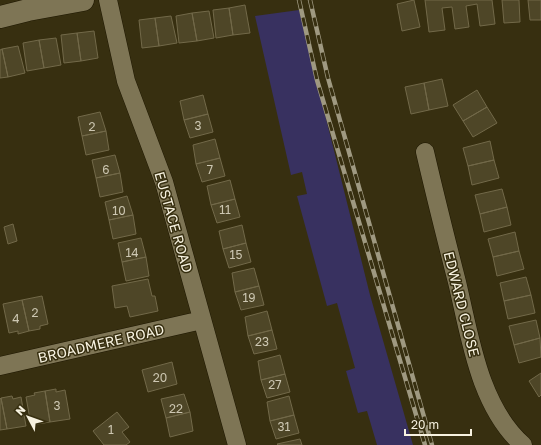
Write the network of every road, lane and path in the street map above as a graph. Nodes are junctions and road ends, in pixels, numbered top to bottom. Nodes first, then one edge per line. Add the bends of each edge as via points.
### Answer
1 (83, 0) edge
2 (108, 0) edge
3 (0, 17) edge
4 (425, 152) dead end
5 (202, 320) junction
6 (0, 366) edge
7 (237, 445) edge
8 (522, 445) edge

1 - 3 street
2 - 5 street, EUSTACE ROAD via 126,81 164,182
4 - 8 street, EDWARD CLOSE via 477,365 491,403 512,436
5 - 6 street, BROADMERE ROAD
5 - 7 street, EUSTACE ROAD

